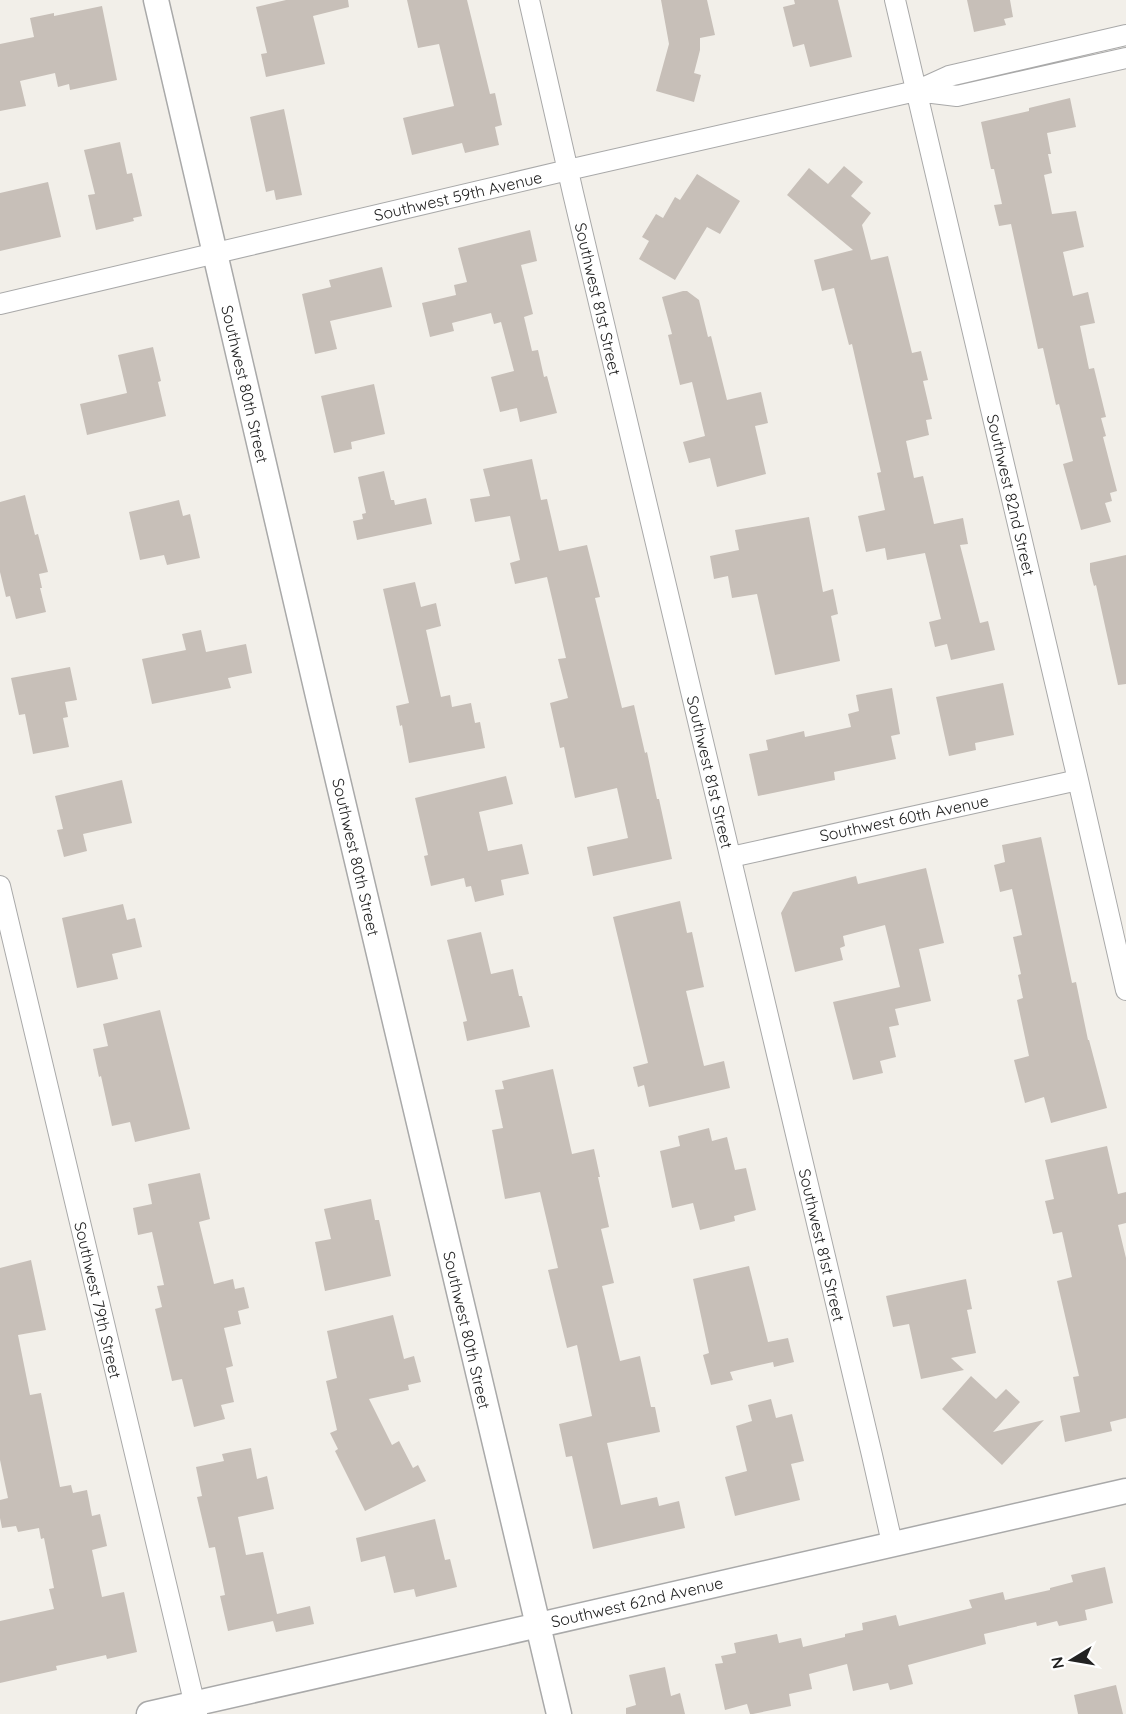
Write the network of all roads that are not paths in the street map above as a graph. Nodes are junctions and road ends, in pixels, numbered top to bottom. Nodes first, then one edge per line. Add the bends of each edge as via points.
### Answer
1 (156, 0) edge
2 (529, 0) edge
3 (895, 0) edge
4 (1126, 35) edge
5 (1126, 58) edge
6 (916, 91) junction
7 (568, 170) junction
8 (214, 254) junction
9 (0, 304) edge
10 (1078, 780) junction
11 (731, 857) junction
12 (0, 886) edge
13 (1121, 948) edge
14 (1126, 990) edge
15 (1126, 1491) edge
16 (892, 1543) junction
17 (538, 1625) junction
18 (196, 1709) edge
19 (149, 1714) edge
20 (559, 1714) edge

1 - 8 street, Southwest 80th Street
2 - 7 street, Southwest 81st Street
3 - 6 street, Southwest 82nd Street
4 - 6 street, Southwest 59th Avenue via 949,76
5 - 6 street, Southwest 59th Avenue via 957,96
6 - 7 street, Southwest 59th Avenue
6 - 10 street, Southwest 82nd Street
7 - 8 street, Southwest 59th Avenue
7 - 11 street, Southwest 81st Street
8 - 9 street, Southwest 59th Avenue
8 - 17 street, Southwest 80th Street
10 - 11 street, Southwest 60th Avenue
10 - 13 street, Southwest 82nd Street
11 - 16 street, Southwest 81st Street
12 - 18 street, Southwest 79th Street
13 - 14 street, Southwest 82nd Street
15 - 16 street, Southwest 62nd Avenue
16 - 17 street, Southwest 62nd Avenue
17 - 18 street, Southwest 62nd Avenue
17 - 20 street, Southwest 80th Street
18 - 19 street, Southwest 62nd Avenue

